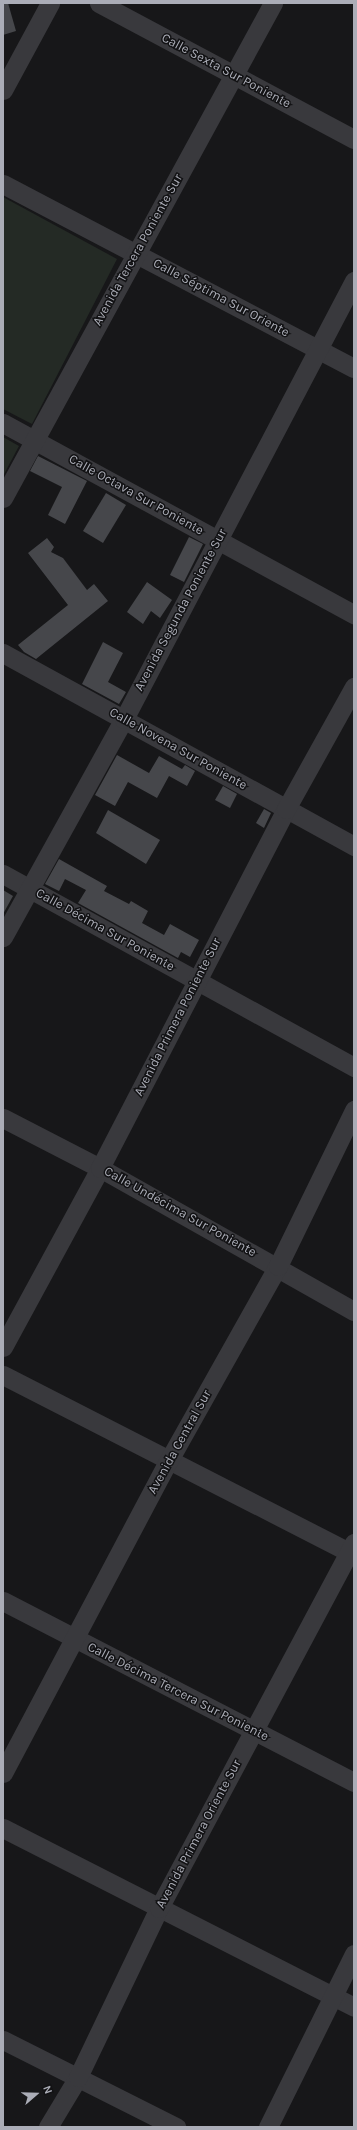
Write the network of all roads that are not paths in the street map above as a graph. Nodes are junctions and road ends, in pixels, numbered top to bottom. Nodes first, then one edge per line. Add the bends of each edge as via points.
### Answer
1 (50, 3) edge
2 (99, 3) edge
3 (273, 3) edge
4 (234, 75) junction
5 (3, 90) edge
6 (354, 139) edge
7 (3, 184) edge
8 (136, 254) junction
9 (354, 281) edge
10 (318, 349) junction
11 (354, 368) edge
12 (3, 423) edge
13 (34, 440) junction
14 (3, 498) edge
15 (218, 540) junction
16 (354, 614) edge
17 (3, 653) edge
18 (354, 687) edge
19 (124, 719) junction
20 (286, 808) junction
21 (354, 846) edge
22 (3, 874) edge
23 (28, 888) junction
24 (3, 937) edge
25 (196, 980) junction
26 (354, 1067) edge
27 (354, 1110) edge
28 (3, 1118) edge
29 (100, 1168) junction
30 (278, 1266) junction
31 (354, 1311) edge
32 (3, 1347) edge
33 (3, 1375) edge
34 (170, 1460) junction
35 (352, 1550) edge
36 (3, 1601) edge
37 (75, 1639) junction
38 (254, 1730) junction
39 (3, 1773) edge
40 (354, 1782) edge
41 (3, 1828) edge
42 (159, 1908) junction
43 (354, 1954) edge
44 (331, 1995) junction
45 (354, 2007) edge
46 (3, 2040) edge
47 (78, 2077) junction
48 (48, 2127) edge
49 (176, 2127) edge
50 (268, 2127) edge

1 - 5 street
2 - 4 street, Calle Sexta Sur Poniente
3 - 4 street, Avenida Tercera Poniente Sur
4 - 6 street, Calle Sexta Sur Poniente
4 - 8 street, Avenida Tercera Poniente Sur
7 - 8 street, Calle Séptima Sur Oriente
8 - 10 street, Calle Séptima Sur Oriente
8 - 13 street, Avenida Tercera Poniente Sur
9 - 10 street, Avenida Segunda Poniente Sur
10 - 11 street, Calle Séptima Sur Oriente
10 - 15 street, Avenida Segunda Poniente Sur
12 - 13 street, Calle Octava Sur Poniente
13 - 14 street, Avenida Tercera Poniente Sur
13 - 15 street, Calle Octava Sur Poniente
15 - 16 street, Calle Octava Sur Poniente
15 - 19 street, Avenida Segunda Poniente Sur
17 - 19 street, Calle Novena Sur Poniente
18 - 20 street, Avenida Primera Poniente Sur
19 - 20 street, Calle Novena Sur Poniente
19 - 23 street, Avenida Segunda Poniente Sur
20 - 21 street, Calle Novena Sur Poniente
20 - 25 street, Avenida Primera Poniente Sur
22 - 23 street, Calle Décima Sur Poniente
23 - 24 street, Avenida Segunda Poniente Sur
23 - 25 street, Calle Décima Sur Poniente
25 - 26 street, Calle Décima Sur Poniente
25 - 29 street, Avenida Primera Poniente Sur
27 - 30 street, Avenida Central Sur
28 - 29 street, Calle Undécima Sur Poniente
29 - 30 street, Calle Undécima Sur Poniente
29 - 32 street, Avenida Primera Poniente Sur
30 - 31 street, Calle Undécima Sur Poniente
30 - 34 street, Avenida Central Sur
33 - 34 street
34 - 35 street
34 - 37 street, Avenida Central Sur
35 - 38 street, Avenida Primera Oriente Sur
36 - 37 street, Calle Décima Tercera Sur Poniente
37 - 38 street, Calle Décima Tercera Sur Poniente
37 - 39 street, Avenida Central Sur
38 - 40 street, Calle Décima Tercera Sur Poniente
38 - 42 street, Avenida Primera Oriente Sur
41 - 42 street
42 - 44 street
42 - 47 street, Avenida Primera Oriente Sur
43 - 44 street
44 - 45 street
44 - 50 street
46 - 47 street
47 - 48 street, Avenida Primera Oriente Sur
47 - 49 street

